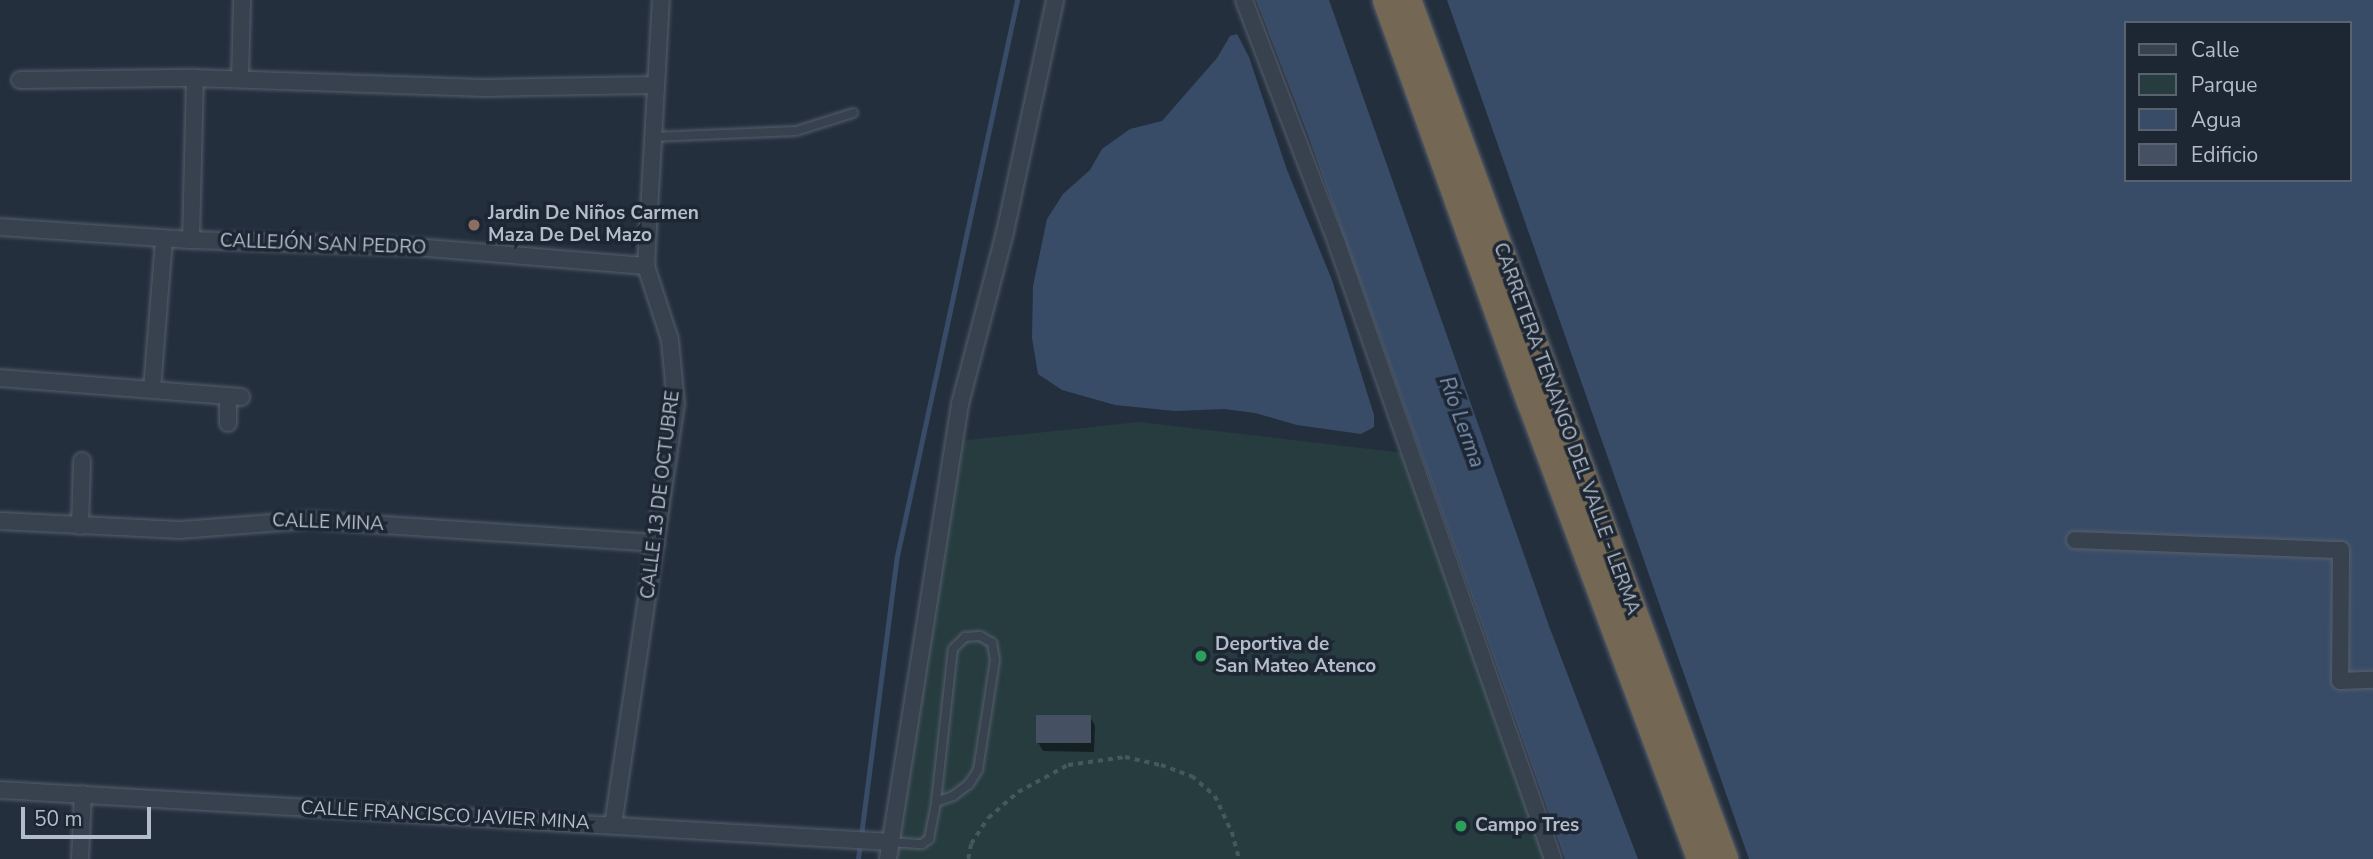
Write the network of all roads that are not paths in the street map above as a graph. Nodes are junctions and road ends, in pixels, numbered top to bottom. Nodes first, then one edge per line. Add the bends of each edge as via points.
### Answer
1 (242, 0) edge
2 (660, 0) edge
3 (1055, 0) edge
4 (1244, 0) edge
5 (1387, 0) edge
6 (1407, 0) edge
7 (195, 78) junction
8 (240, 79) junction
9 (20, 80) dead end
10 (656, 85) junction
11 (853, 113) dead end
12 (653, 137) junction
13 (0, 227) edge
14 (164, 239) junction
15 (191, 240) junction
16 (646, 266) junction
17 (0, 378) edge
18 (152, 389) junction
19 (228, 423) dead end
20 (82, 461) dead end
21 (0, 521) edge
22 (80, 527) junction
23 (2075, 540) dead end
24 (656, 543) junction
25 (2373, 680) edge
26 (0, 790) edge
27 (83, 794) junction
28 (936, 802) junction
29 (613, 825) junction
30 (890, 842) junction
31 (80, 859) edge
32 (888, 859) edge
33 (1553, 859) edge
34 (1701, 859) edge
35 (1724, 859) edge

1 - 8 street
2 - 10 street, CALLE 13 DE OCTUBRE
3 - 30 street via 1005,232 960,404
4 - 33 street via 1337,244
5 - 34 highway
6 - 35 highway, CARRETERA TENANGO DEL VALLE - LERMA
7 - 8 street
7 - 9 street
7 - 15 street
8 - 10 street via 484,88
10 - 12 street, CALLE 13 DE OCTUBRE
11 - 12 lane via 796,131
12 - 16 street, CALLE 13 DE OCTUBRE
13 - 14 street, CALLEJÓN SAN PEDRO
14 - 15 street, CALLEJÓN SAN PEDRO
14 - 18 street
15 - 16 street, CALLEJÓN SAN PEDRO via 414,247
16 - 24 street, CALLE 13 DE OCTUBRE via 676,374 676,404
17 - 18 street
18 - 19 street via 234,397
20 - 22 street
21 - 22 street, CALLE MINA
22 - 24 street, CALLE MINA via 180,530 309,520
23 - 25 street via 2341,550 2340,681
24 - 29 street, CALLE 13 DE OCTUBRE
26 - 27 street, CALLE FRANCISCO JAVIER MINA
27 - 29 street, CALLE FRANCISCO JAVIER MINA
27 - 31 street
28 - 28 lane via 969,785 978,770 995,660 992,643 980,636 965,637 953,649
28 - 30 lane via 929,839 922,844
29 - 30 street, CALLE FRANCISCO JAVIER MINA
30 - 32 street

